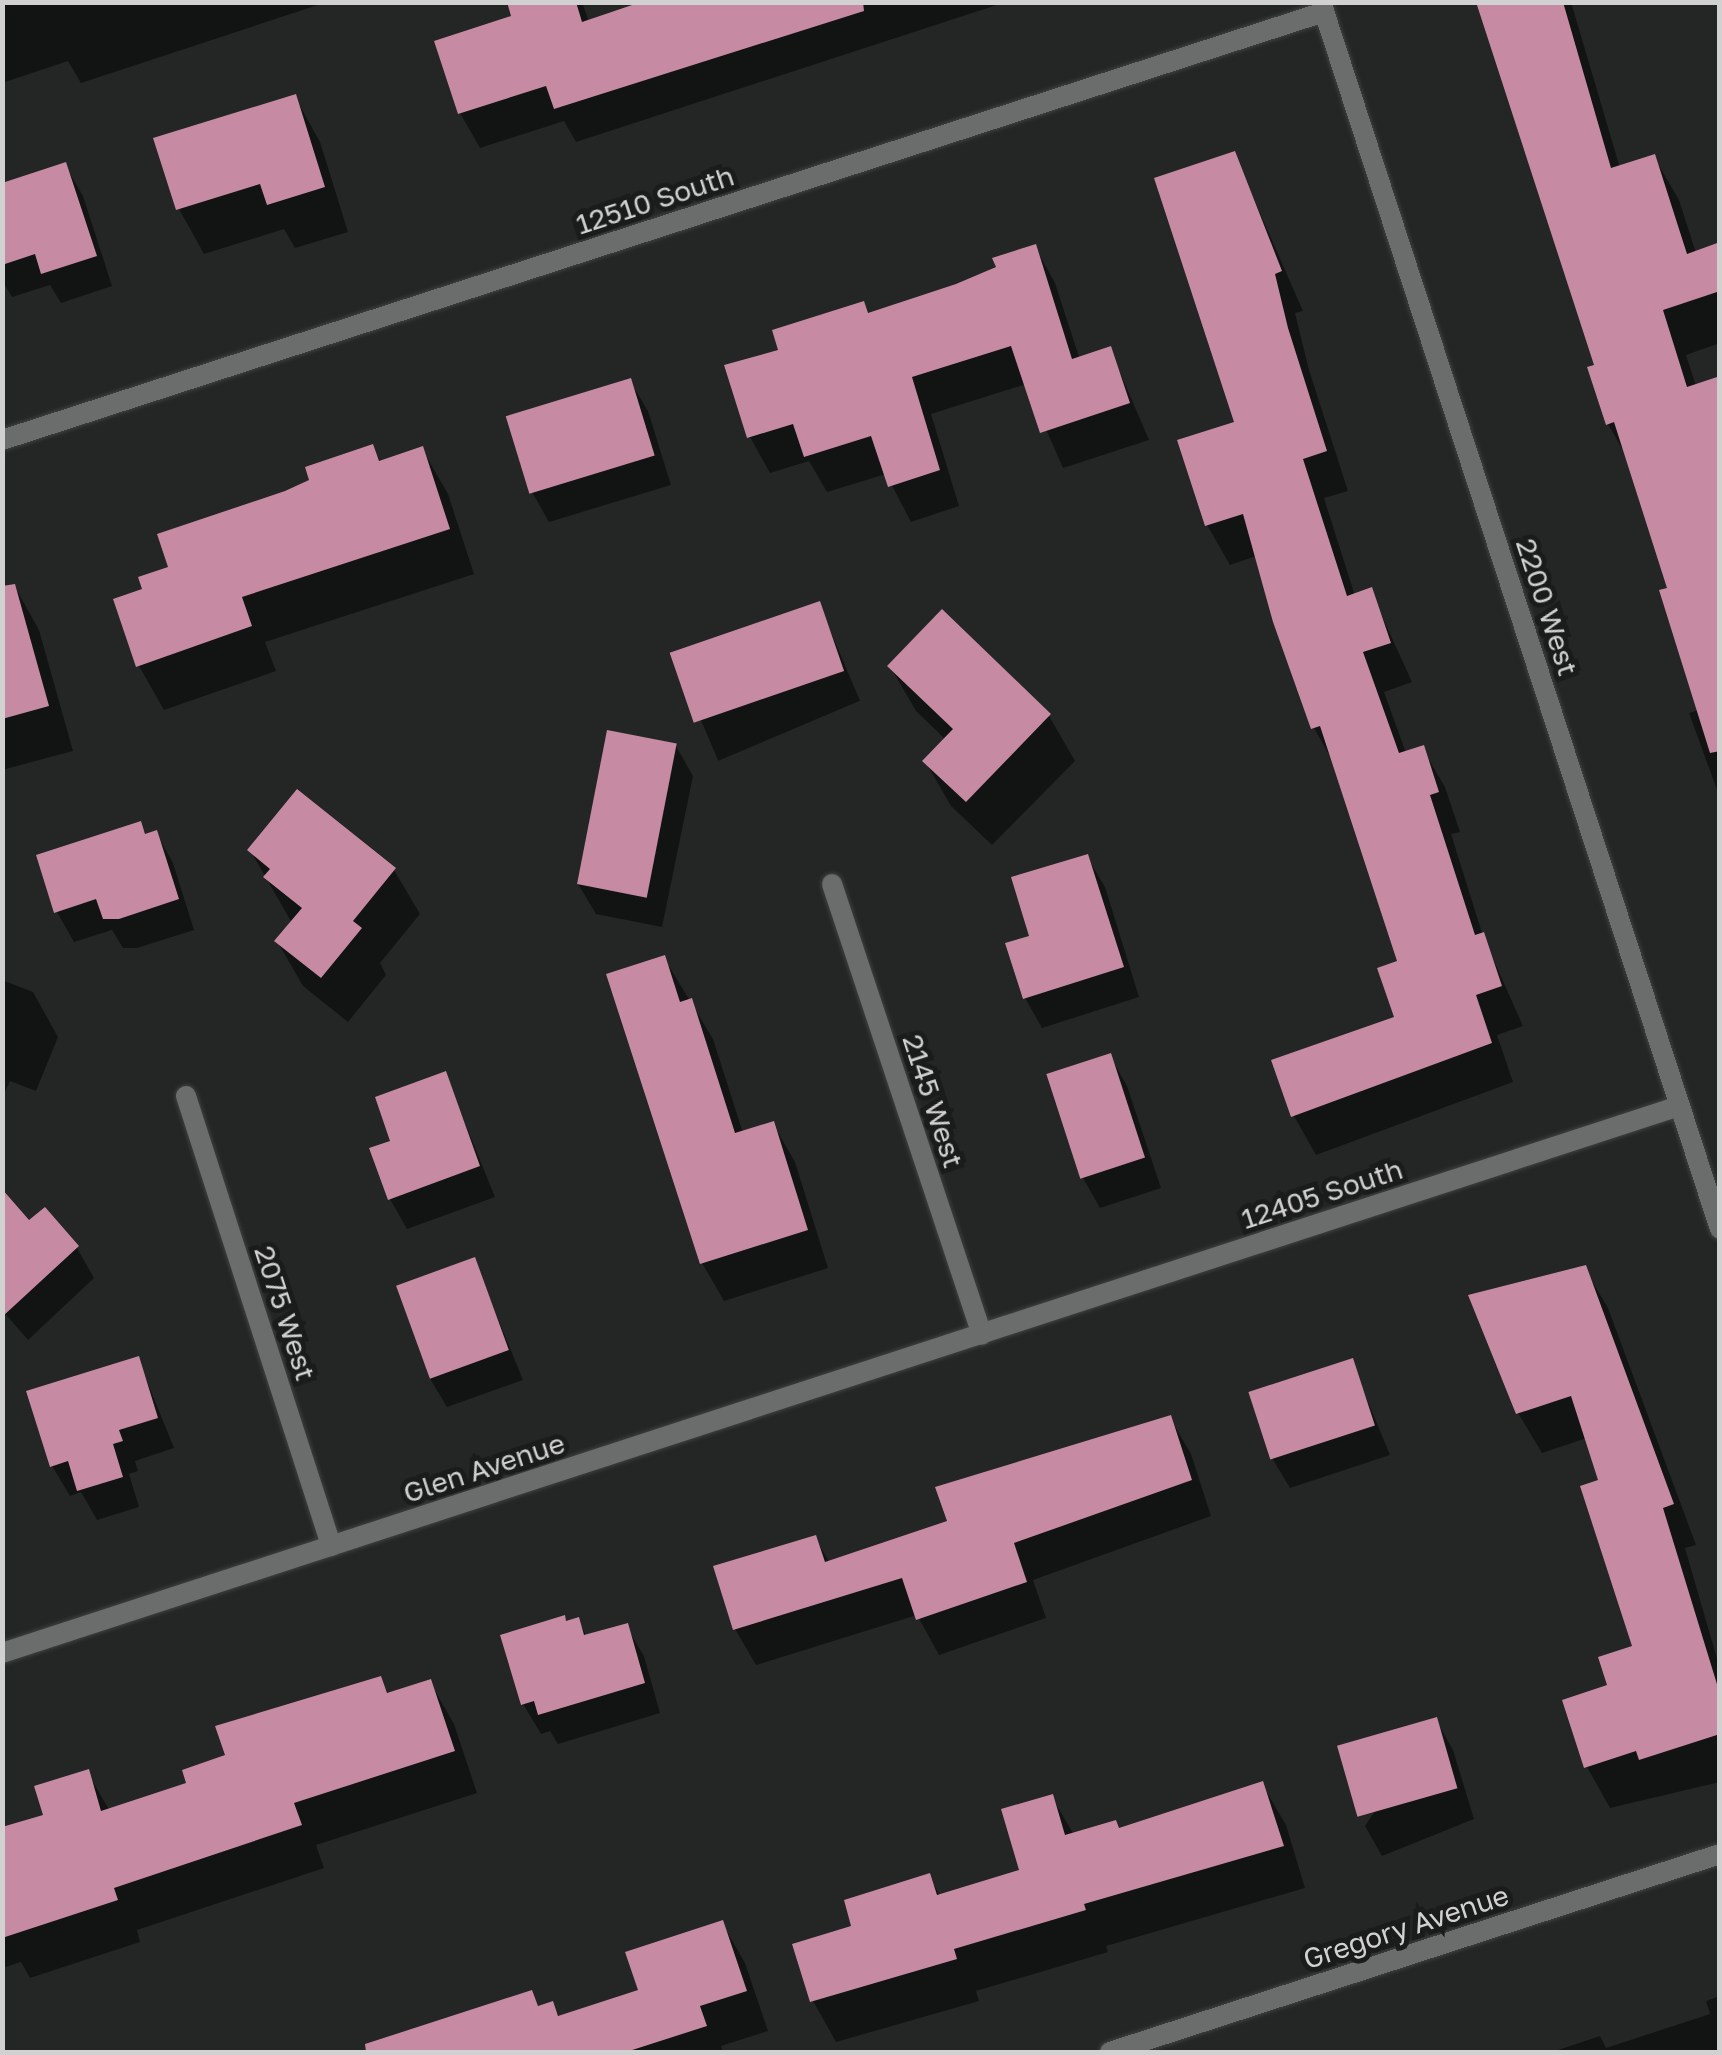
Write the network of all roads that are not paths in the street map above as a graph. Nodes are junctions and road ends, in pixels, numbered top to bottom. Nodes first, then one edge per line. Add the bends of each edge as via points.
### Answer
1 (1323, 7) edge
2 (2, 440) edge
3 (832, 884) dead end
4 (186, 1096) dead end
5 (1680, 1106) junction
6 (1720, 1229) edge
7 (982, 1335) junction
8 (331, 1546) junction
9 (2, 1654) edge
10 (1720, 1854) edge
11 (1110, 2052) edge

1 - 2 street, 12510 South
1 - 5 street, 2200 West
3 - 7 street, 2145 West
4 - 8 street, 2075 West
5 - 6 street, 2200 West
5 - 7 street, 12405 South
7 - 8 street, Glen Avenue
8 - 9 street, Glen Avenue
10 - 11 street, Gregory Avenue

